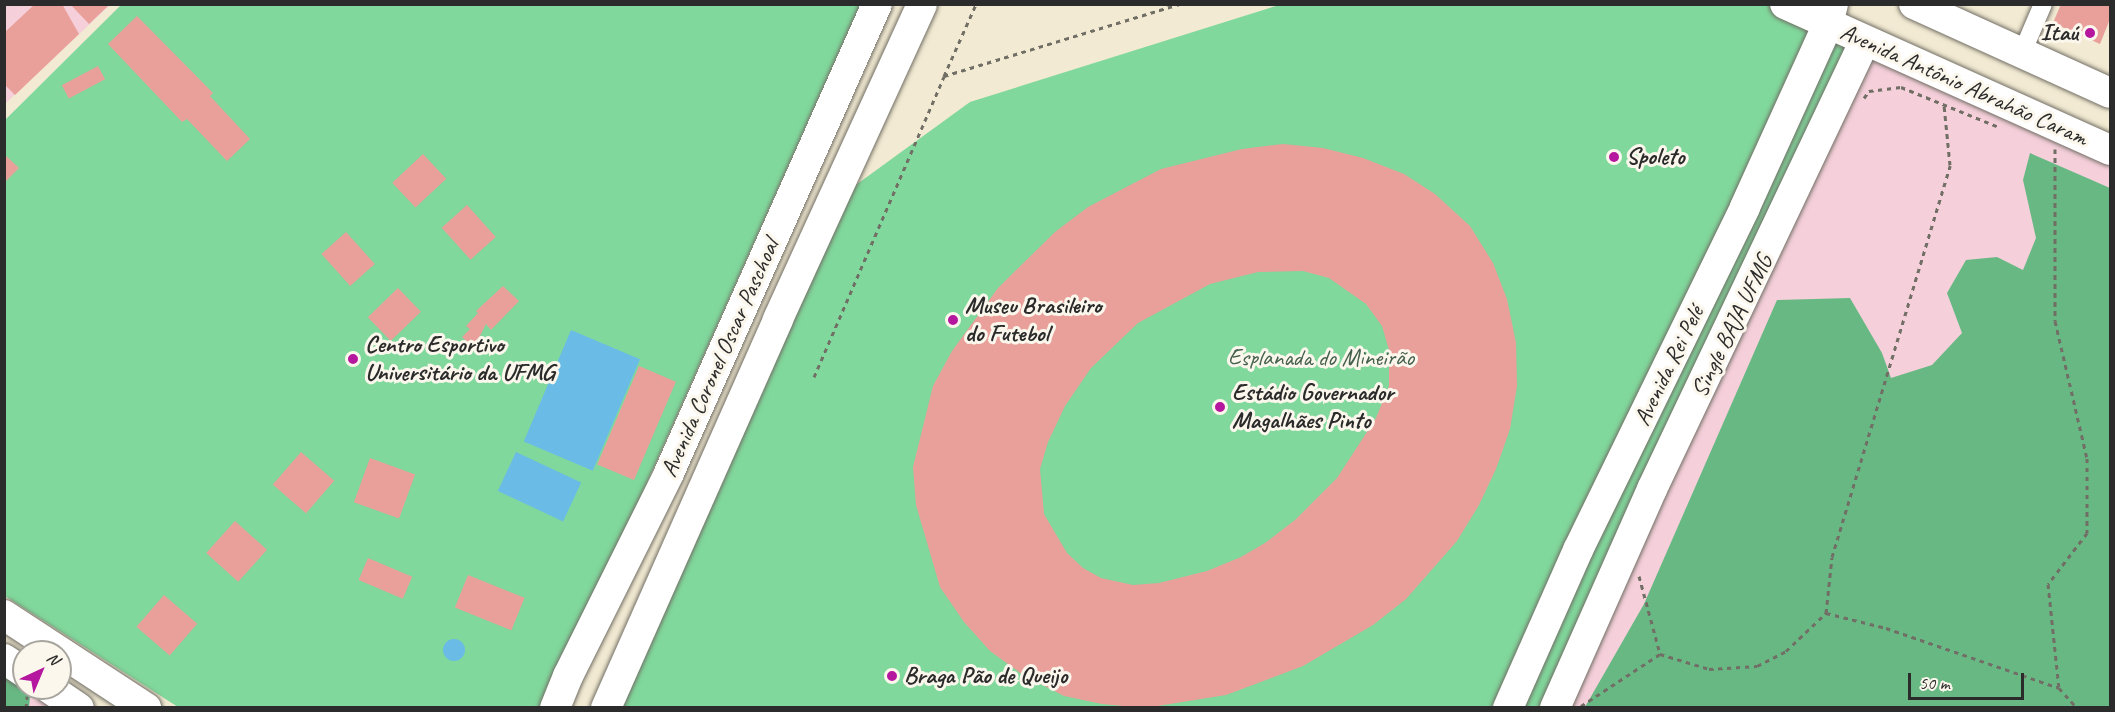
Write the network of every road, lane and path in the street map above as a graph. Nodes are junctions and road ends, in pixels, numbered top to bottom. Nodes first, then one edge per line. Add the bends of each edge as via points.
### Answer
1 (877, 4) edge
2 (976, 4) edge
3 (1180, 4) edge
4 (1785, 4) edge
5 (1914, 4) edge
6 (2043, 4) edge
7 (913, 13) edge
8 (1830, 14) edge
9 (1865, 41) junction
10 (2022, 53) junction
11 (944, 76) junction
12 (2110, 93) edge
13 (1863, 100) dead end
14 (1944, 105) junction
15 (2000, 127) dead end
16 (2044, 144) dead end
17 (2110, 150) edge
18 (1745, 207) junction
19 (1753, 277) junction
20 (814, 377) dead end
21 (714, 462) junction
22 (669, 473) junction
23 (1652, 489) junction
24 (1578, 550) junction
25 (1639, 575) dead end
26 (1826, 613) junction
27 (4, 615) edge
28 (1660, 654) junction
29 (568, 676) junction
30 (2059, 688) junction
31 (63, 700) edge
32 (79, 708) edge
33 (146, 708) edge
34 (555, 708) edge
35 (588, 708) edge
36 (606, 708) edge
37 (1508, 708) edge
38 (1555, 708) edge
39 (1580, 708) edge
40 (2077, 708) edge

1 - 22 main road, Avenida Coronel Oscar Paschoal
2 - 11 path
3 - 11 path
4 - 8 main road, Avenida Antônio Abrahão Caram
5 - 10 main road
6 - 10 street
7 - 21 main road, Avenida Coronel Oscar Paschoal
8 - 9 main road, Avenida Antônio Abrahão Caram
8 - 18 main road, Avenida Rei Pelé
9 - 17 main road, Avenida Antônio Abrahão Caram
9 - 19 main road, Avenida Rei Pelé
10 - 12 main road
11 - 20 path
13 - 14 path via 1869,91 1901,87
14 - 15 path
14 - 26 path via 1950,165 1832,557
16 - 30 path via 2055,149 2055,321 2087,458 2087,533 2048,584
18 - 19 main road
18 - 24 main road, Avenida Rei Pelé
19 - 23 main road, Avenida Rei Pelé
21 - 22 main road
21 - 36 main road, Avenida Coronel Oscar Paschoal
22 - 29 main road, Avenida Coronel Oscar Paschoal
23 - 24 main road
23 - 38 main road, Avenida Rei Pelé
24 - 37 main road, Avenida Rei Pelé
25 - 28 path
26 - 28 path via 1786,651 1757,666 1709,669
26 - 30 path via 1886,628
27 - 33 main road
28 - 39 path
29 - 34 main road, Avenida Coronel Oscar Paschoal
29 - 35 main road
30 - 40 path
31 - 32 main road

